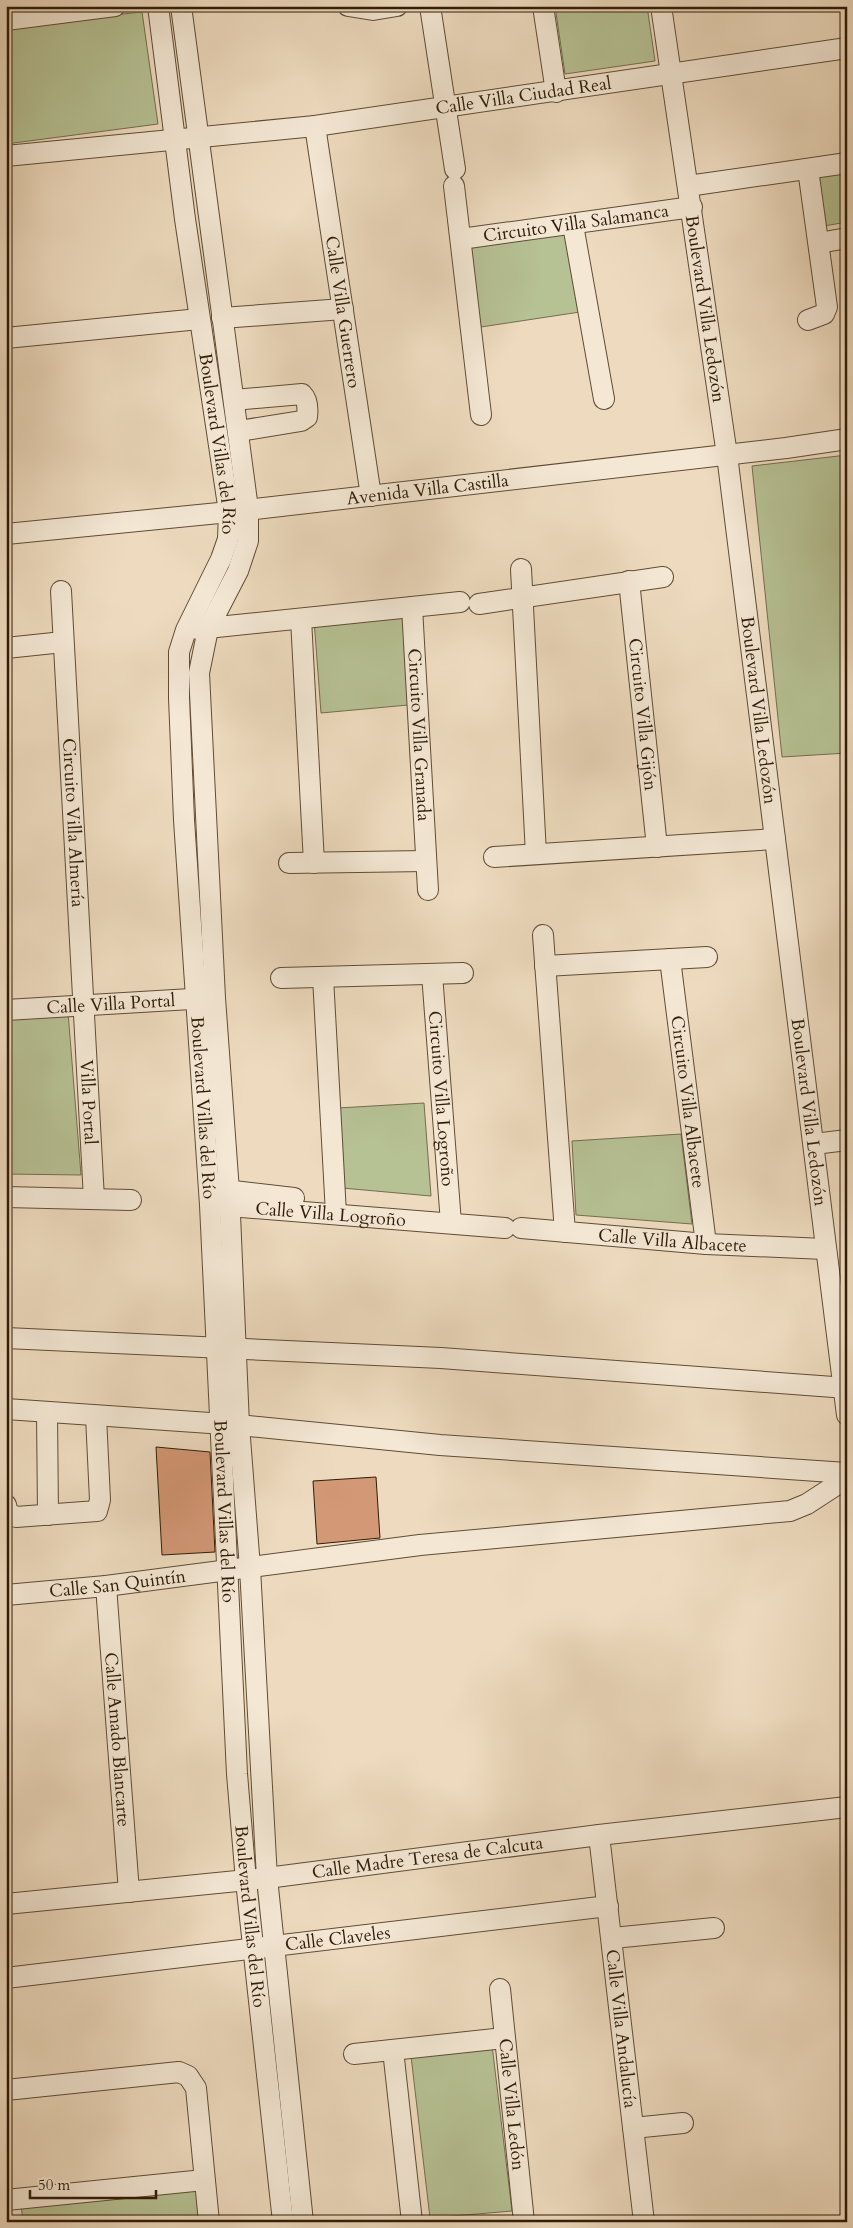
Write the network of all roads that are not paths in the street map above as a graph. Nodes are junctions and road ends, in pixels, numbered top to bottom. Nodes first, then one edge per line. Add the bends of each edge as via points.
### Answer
1 (115, 6) edge
2 (158, 6) edge
3 (181, 6) edge
4 (348, 6) edge
5 (397, 6) edge
6 (430, 6) edge
7 (543, 6) edge
8 (660, 6) edge
9 (6, 20) edge
10 (847, 48) edge
11 (671, 74) junction
12 (556, 92) junction
13 (446, 108) junction
14 (315, 126) junction
15 (200, 139) junction
16 (176, 141) junction
17 (6, 156) edge
18 (847, 163) edge
19 (808, 169) junction
20 (688, 186) junction
21 (692, 207) junction
22 (573, 225) junction
23 (847, 238) edge
24 (461, 239) junction
25 (819, 243) junction
26 (343, 309) junction
27 (222, 318) junction
28 (200, 320) junction
29 (808, 320) dead end
30 (6, 338) edge
31 (604, 399) dead end
32 (234, 400) junction
33 (481, 415) dead end
34 (239, 431) junction
35 (847, 439) edge
36 (727, 455) junction
37 (371, 496) junction
38 (248, 509) junction
39 (229, 512) junction
40 (6, 534) edge
41 (522, 569) dead end
42 (663, 577) dead end
43 (629, 581) junction
44 (61, 591) dead end
45 (523, 598) junction
46 (412, 607) junction
47 (301, 619) junction
48 (208, 629) junction
49 (186, 630) junction
50 (63, 642) junction
51 (6, 648) edge
52 (776, 839) junction
53 (657, 847) junction
54 (536, 854) junction
55 (494, 857) dead end
56 (426, 861) junction
57 (289, 863) dead end
58 (314, 863) junction
59 (428, 890) dead end
60 (543, 935) dead end
61 (707, 957) dead end
62 (670, 959) junction
63 (545, 966) junction
64 (462, 973) dead end
65 (432, 974) junction
66 (323, 977) junction
67 (281, 978) dead end
68 (206, 999) junction
69 (82, 1005) junction
70 (6, 1010) edge
71 (847, 1140) edge
72 (814, 1144) junction
73 (6, 1198) edge
74 (219, 1198) junction
75 (94, 1199) junction
76 (131, 1200) dead end
77 (336, 1208) junction
78 (451, 1223) junction
79 (565, 1232) junction
80 (706, 1244) junction
81 (825, 1249) junction
82 (6, 1338) edge
83 (217, 1349) junction
84 (237, 1349) junction
85 (845, 1388) edge
86 (6, 1409) edge
87 (47, 1412) junction
88 (847, 1415) edge
89 (96, 1416) junction
90 (219, 1424) junction
91 (239, 1425) junction
92 (847, 1474) edge
93 (847, 1478) edge
94 (6, 1505) edge
95 (48, 1515) junction
96 (250, 1568) junction
97 (228, 1570) junction
98 (106, 1586) junction
99 (6, 1595) edge
100 (847, 1807) edge
101 (599, 1835) junction
102 (267, 1878) junction
103 (246, 1881) junction
104 (128, 1892) junction
105 (6, 1904) edge
106 (608, 1906) junction
107 (714, 1928) dead end
108 (612, 1938) junction
109 (273, 1946) junction
110 (253, 1948) junction
111 (6, 1978) edge
112 (500, 1989) dead end
113 (504, 2038) junction
114 (393, 2050) junction
115 (354, 2054) dead end
116 (6, 2090) edge
117 (683, 2123) dead end
118 (633, 2128) junction
119 (204, 2180) junction
120 (6, 2200) edge
121 (209, 2222) edge
122 (283, 2222) edge
123 (303, 2222) edge
124 (412, 2222) edge
125 (524, 2222) edge
126 (644, 2222) edge

1 - 9 street
2 - 16 street, Boulevard Villas del Río
3 - 15 street, Boulevard Villas del Río
4 - 5 street via 373,10
6 - 13 street
7 - 12 street
8 - 11 street, Boulevard Villa Ledozón
10 - 11 street, Calle Villa Ciudad Real
11 - 12 street, Calle Villa Ciudad Real
11 - 20 street, Boulevard Villa Ledozón
12 - 13 street, Calle Villa Ciudad Real
13 - 14 street, Calle Villa Ciudad Real
13 - 24 street
14 - 15 street, Calle Villa Ciudad Real
14 - 26 street, Calle Villa Guerrero
15 - 16 street, Calle Villa Ciudad Real
15 - 27 street, Boulevard Villas del Río
16 - 17 street, Calle Villa Ciudad Real
16 - 28 street, Boulevard Villas del Río
18 - 19 street, Circuito Villa Salamanca
19 - 20 street, Circuito Villa Salamanca
19 - 25 street
20 - 21 street, Boulevard Villa Ledozón
21 - 22 street, Circuito Villa Salamanca
21 - 36 street, Boulevard Villa Ledozón
22 - 24 street, Circuito Villa Salamanca
22 - 31 street
23 - 25 street
24 - 33 street
25 - 29 street via 827,307 824,314
26 - 27 street
26 - 37 street, Calle Villa Guerrero
27 - 32 street, Boulevard Villas del Río
28 - 30 street
28 - 39 street, Boulevard Villas del Río
32 - 34 street, Boulevard Villas del Río
32 - 34 street via 302,394 308,409 307,417 301,421
34 - 38 street, Boulevard Villas del Río
35 - 36 street, Avenida Villa Castilla
36 - 37 street, Avenida Villa Castilla
36 - 52 street, Boulevard Villa Ledozón
37 - 38 street, Avenida Villa Castilla
38 - 39 street, Avenida Villa Castilla
38 - 48 street, Boulevard Villas del Río via 248,541 238,571
39 - 40 street, Avenida Villa Castilla
39 - 49 street, Boulevard Villas del Río via 228,538 221,559
41 - 45 street
42 - 43 street
43 - 45 street
43 - 53 street, Circuito Villa Gijón
44 - 50 street, Circuito Villa Almería
45 - 46 street
45 - 54 street
46 - 47 street
46 - 56 street, Circuito Villa Granada
47 - 48 street
47 - 58 street
48 - 49 street
48 - 68 street, Boulevard Villas del Río via 199,673
49 - 68 street, Boulevard Villas del Río via 179,652 184,820
50 - 51 street
50 - 69 street, Circuito Villa Almería
52 - 53 street
52 - 72 street, Boulevard Villa Ledozón
53 - 54 street
54 - 55 street
56 - 58 street
56 - 59 street, Circuito Villa Granada
57 - 58 street
60 - 63 street
61 - 62 street
62 - 63 street
62 - 80 street, Circuito Villa Albacete
63 - 79 street
64 - 65 street
65 - 66 street
65 - 78 street, Circuito Villa Logroño
66 - 67 street
66 - 77 street
68 - 69 street, Calle Villa Portal
68 - 74 street, Boulevard Villas del Río
69 - 70 street, Calle Villa Portal
69 - 75 street, Villa Portal
71 - 72 street
72 - 81 street, Boulevard Villa Ledozón
73 - 75 street
74 - 77 street
74 - 83 street, Boulevard Villas del Río
74 - 84 street, Boulevard Villas del Río
75 - 76 street
77 - 78 street, Calle Villa Logroño
78 - 79 street, Calle Villa Albacete
79 - 80 street, Calle Villa Albacete
80 - 81 street, Calle Villa Albacete
81 - 85 street, Boulevard Villa Ledozón
82 - 83 street
83 - 84 street
83 - 90 street, Boulevard Villas del Río
84 - 85 street via 441,1358
84 - 91 street, Boulevard Villas del Río
85 - 88 street, Boulevard Villa Ledozón
86 - 87 street
87 - 89 street
87 - 95 street
89 - 90 street
89 - 95 street via 100,1500 97,1511
90 - 91 street
90 - 97 street, Boulevard Villas del Río
91 - 92 street via 440,1445
91 - 96 street, Boulevard Villas del Río
93 - 96 street, Calle San Quintín via 790,1511 420,1545
94 - 95 street via 8,1513 16,1517
96 - 97 street, Calle San Quintín
96 - 102 street, Boulevard Villas del Río
97 - 98 street, Calle San Quintín
97 - 103 street, Boulevard Villas del Río via 237,1774
98 - 99 street, Calle San Quintín
98 - 104 street, Calle Amado Blancarte
100 - 101 street, Calle Madre Teresa de Calcuta
101 - 102 street, Calle Madre Teresa de Calcuta
101 - 106 street, Calle Villa Andalucía
102 - 103 street, Calle Madre Teresa de Calcuta
102 - 109 street, Boulevard Villas del Río
103 - 104 street, Calle Madre Teresa de Calcuta
103 - 110 street, Boulevard Villas del Río
104 - 105 street, Calle Madre Teresa de Calcuta
106 - 108 street, Calle Villa Andalucía
106 - 109 street, Calle Claveles
107 - 108 street
108 - 118 street, Calle Villa Andalucía
109 - 110 street, Calle Claveles
109 - 123 street, Boulevard Villas del Río
110 - 111 street, Calle Claveles
110 - 122 street, Boulevard Villas del Río
112 - 113 street, Calle Villa Ledón
113 - 114 street
113 - 125 street, Calle Villa Ledón
114 - 115 street
114 - 124 street
116 - 119 street via 179,2072 188,2076 196,2088
117 - 118 street
118 - 126 street, Calle Villa Andalucía
119 - 120 street
119 - 121 street

